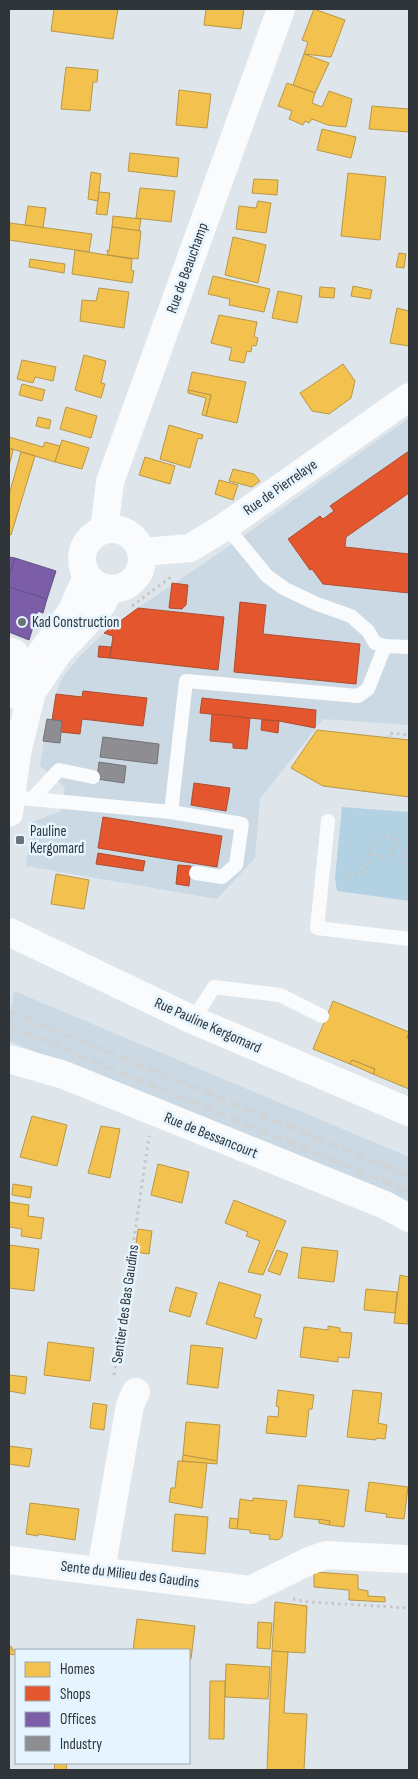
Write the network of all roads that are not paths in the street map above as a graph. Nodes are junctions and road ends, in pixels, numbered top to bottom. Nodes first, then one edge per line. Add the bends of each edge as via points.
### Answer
1 (281, 9) edge
2 (409, 396) edge
3 (226, 526) junction
4 (104, 530) junction
5 (142, 552) junction
6 (98, 583) junction
7 (385, 646) junction
8 (408, 646) edge
9 (9, 651) edge
10 (22, 687) edge
11 (13, 744) edge
12 (93, 777) dead end
13 (18, 803) edge
14 (171, 812) junction
15 (328, 821) dead end
16 (196, 873) dead end
17 (9, 932) edge
18 (409, 939) edge
19 (322, 1016) dead end
20 (193, 1020) junction
21 (9, 1059) edge
22 (409, 1112) edge
23 (409, 1218) edge
24 (136, 1392) road end
25 (404, 1559) dead end
26 (9, 1560) edge
27 (102, 1570) junction

1 - 4 street, Rue de Beauchamp via 110,482
2 - 3 street, Rue de Pierrelaye
3 - 5 street, Rue de Pierrelaye via 190,548
3 - 7 lane via 267,576 285,589 351,616 375,642
4 - 5 street via 128,533
4 - 6 street via 85,545 82,556 83,569
5 - 6 street via 143,563 132,584 121,589
6 - 10 street via 71,612
7 - 8 lane
7 - 14 lane via 368,689 358,696 186,681
9 - 10 street via 14,653
10 - 11 street
11 - 13 street
12 - 13 lane via 59,770
13 - 14 lane
14 - 16 lane via 242,824 236,865 222,877
15 - 18 lane via 317,928
17 - 20 street, Rue Pauline Kergomard
19 - 20 lane via 280,996 214,987
20 - 22 street, Rue Pauline Kergomard
21 - 23 street, Rue de Bessancourt via 64,1075 385,1205
24 - 27 street via 130,1405
25 - 27 street, Sente du Milieu des Gaudins via 326,1555 250,1590
26 - 27 street, Sente du Milieu des Gaudins

